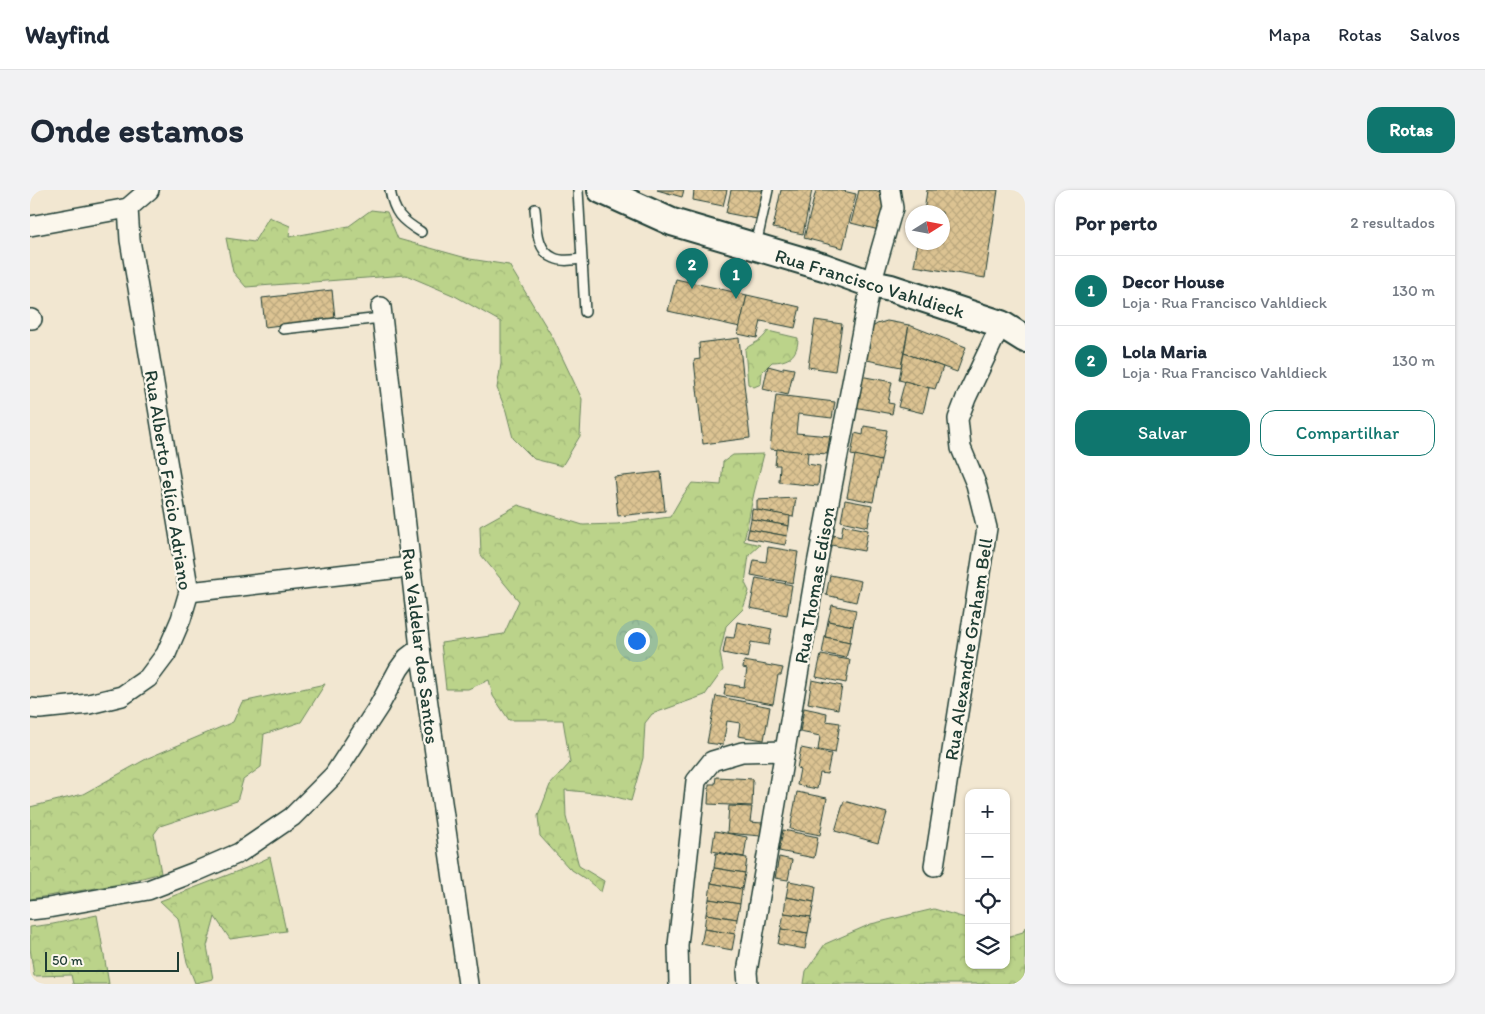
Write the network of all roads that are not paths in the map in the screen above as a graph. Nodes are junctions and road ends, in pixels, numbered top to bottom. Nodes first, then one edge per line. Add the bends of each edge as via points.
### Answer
1 (149, 190) edge
2 (390, 190) edge
3 (578, 190) edge
4 (601, 190) edge
5 (768, 190) edge
6 (890, 190) edge
7 (128, 208) junction
8 (535, 209) dead end
9 (30, 226) edge
10 (421, 232) dead end
11 (756, 247) junction
12 (581, 259) junction
13 (871, 284) junction
14 (381, 312) joint
15 (585, 312) dead end
16 (1001, 324) junction
17 (283, 329) dead end
18 (1025, 339) edge
19 (410, 567) junction
20 (189, 592) junction
21 (420, 648) junction
22 (30, 708) edge
23 (784, 751) junction
24 (934, 866) dead end
25 (30, 910) edge
26 (468, 984) edge
27 (679, 984) edge
28 (748, 984) edge

1 - 7 street
2 - 10 lane via 401,218
3 - 12 lane
4 - 11 main road, Rua Francisco Vahldieck via 672,222
5 - 11 lane
6 - 13 street, Rua Thomas Edison via 893,208
7 - 9 street
7 - 20 street, Rua Alberto Felício Adriano via 130,240
8 - 12 lane via 546,254 555,259
11 - 13 main road, Rua Francisco Vahldieck
12 - 15 lane
13 - 16 main road, Rua Francisco Vahldieck
13 - 23 street, Rua Thomas Edison
14 - 17 lane
14 - 19 street, Rua Valdelar dos Santos
16 - 18 main road, Rua Francisco Vahldieck
16 - 24 street, Rua Alexandre Graham Bell via 958,419 961,448 976,484 987,528
19 - 20 street
19 - 21 street, Rua Valdelar dos Santos
20 - 22 street, Rua Alberto Felício Adriano via 166,654 148,678 122,696 89,704
21 - 25 street via 399,669 334,775 292,817 239,853 148,890
21 - 26 street, Rua Valdelar dos Santos
23 - 27 street via 742,752 712,761 696,781 678,945
23 - 28 street, Rua Thomas Edison via 747,972

